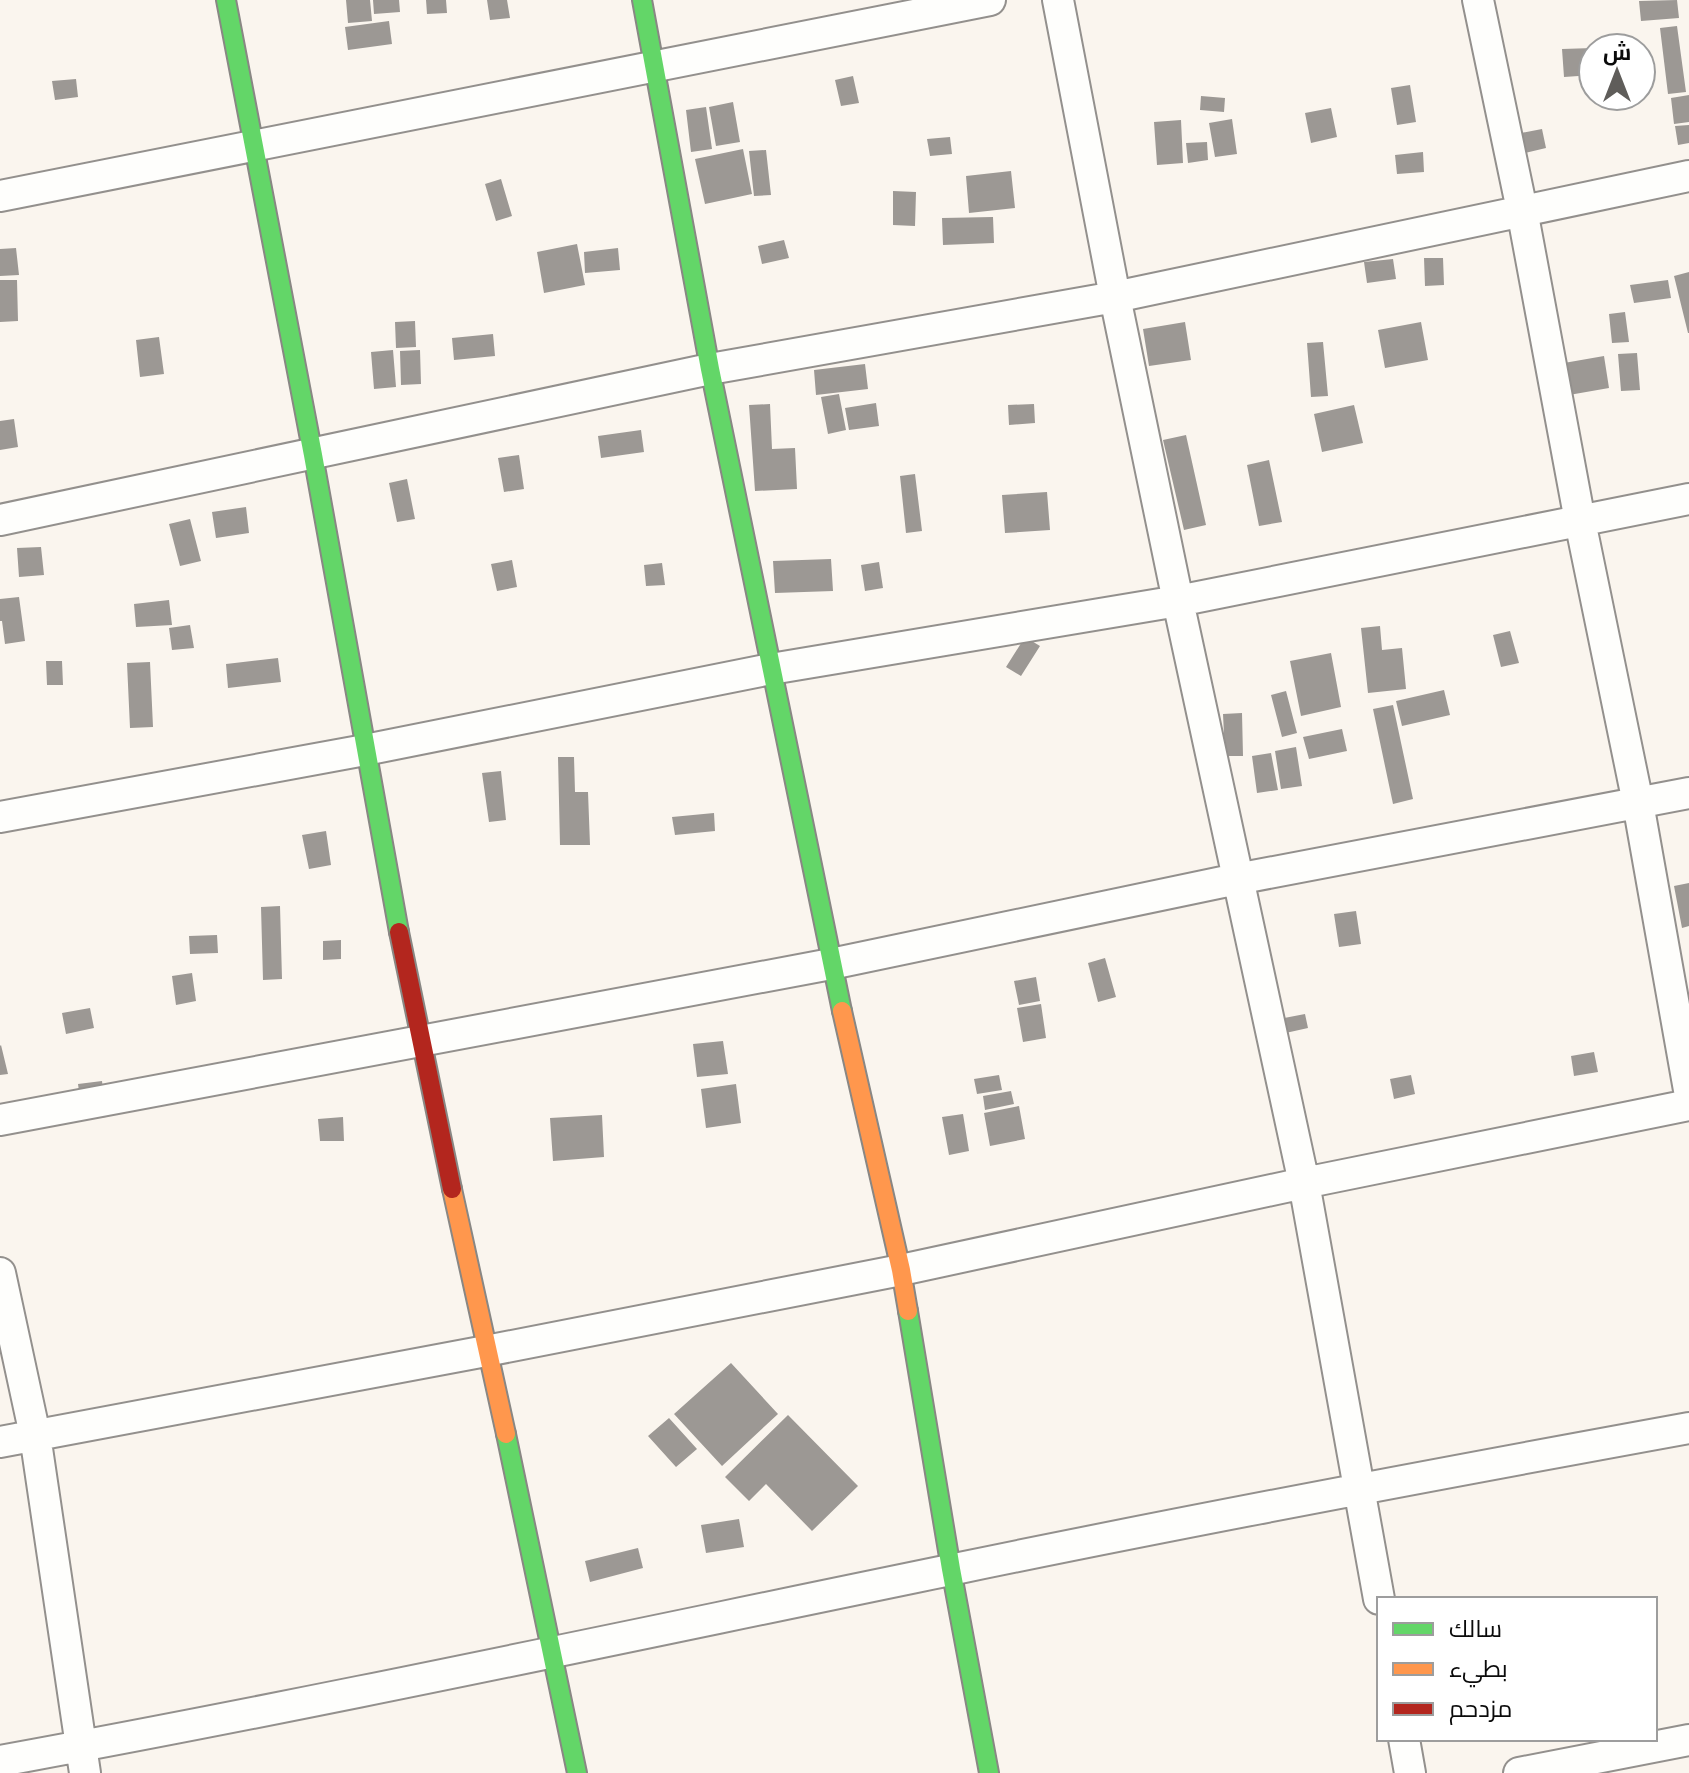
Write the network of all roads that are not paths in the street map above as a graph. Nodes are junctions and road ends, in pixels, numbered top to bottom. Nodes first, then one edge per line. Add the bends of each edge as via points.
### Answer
1 (226, 0) edge
2 (642, 0) edge
3 (990, 0) edge
4 (1058, 0) edge
5 (1478, 0) edge
6 (656, 68) junction
7 (252, 145) junction
8 (1689, 176) edge
9 (0, 196) edge
10 (1522, 210) junction
11 (1115, 297) junction
12 (710, 369) junction
13 (313, 455) junction
14 (1689, 499) edge
15 (0, 520) edge
16 (1580, 521) junction
17 (1178, 601) junction
18 (771, 669) junction
19 (365, 750) junction
20 (1689, 793) edge
21 (1638, 803) junction
22 (0, 817) edge
23 (1237, 879) junction
24 (831, 964) junction
25 (421, 1042) junction
26 (1689, 1090) edge
27 (1689, 1105) edge
28 (0, 1120) edge
29 (1304, 1183) junction
30 (901, 1270) junction
31 (0, 1273) edge
32 (486, 1351) junction
33 (1689, 1428) edge
34 (35, 1435) junction
35 (0, 1442) edge
36 (1360, 1488) junction
37 (951, 1569) junction
38 (1379, 1597) edge
39 (555, 1653) junction
40 (1689, 1740) edge
41 (1404, 1741) edge
42 (82, 1760) edge
43 (0, 1761) edge
44 (577, 1773) edge
45 (989, 1773) edge
46 (1410, 1773) edge
47 (1519, 1773) edge

1 - 7 street
2 - 6 street
3 - 6 street
4 - 11 street
5 - 10 street
6 - 7 street
6 - 12 street
7 - 9 street
7 - 13 street
8 - 10 street
10 - 11 street
10 - 16 street
11 - 12 street
11 - 17 street
12 - 13 street
12 - 18 street
13 - 15 street
13 - 19 street
14 - 16 street
16 - 17 street
16 - 21 street
17 - 18 street
17 - 23 street
18 - 19 street
18 - 24 street
19 - 22 street
19 - 25 street
20 - 21 street
21 - 23 street
21 - 26 street
23 - 24 street
23 - 29 street
24 - 25 street
24 - 30 street
25 - 28 street
25 - 32 street
27 - 29 street
29 - 30 street
29 - 36 street
30 - 32 street
30 - 37 street
31 - 34 street
32 - 34 street
32 - 39 street
33 - 36 street
34 - 35 street
34 - 42 street
36 - 37 street
36 - 38 street
37 - 39 street
37 - 45 street
39 - 42 street
39 - 44 street
40 - 47 street
41 - 46 street
42 - 43 street

